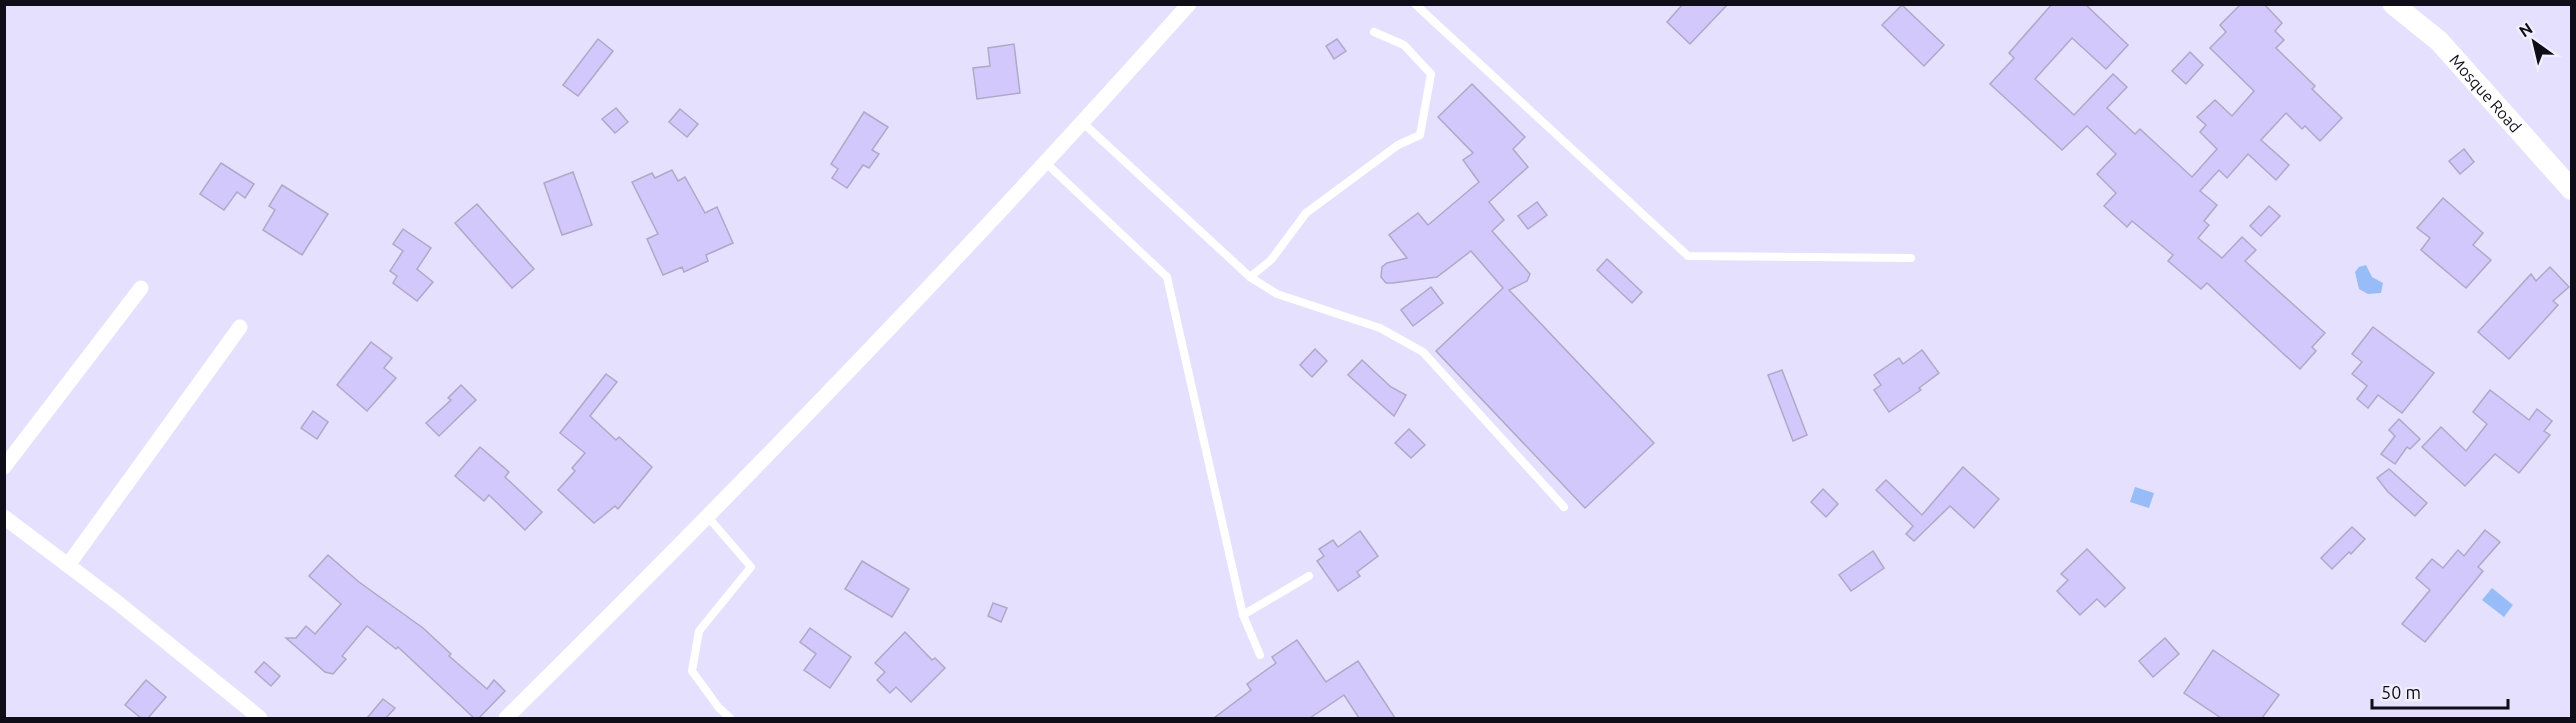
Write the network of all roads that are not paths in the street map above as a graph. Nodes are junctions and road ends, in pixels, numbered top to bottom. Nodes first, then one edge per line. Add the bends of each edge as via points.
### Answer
1 (1415, 4) edge
2 (2393, 4) edge
3 (1187, 5) edge
4 (1374, 32) dead end
5 (1082, 122) junction
6 (1046, 162) junction
7 (2571, 190) edge
8 (1911, 258) dead end
9 (1250, 278) junction
10 (141, 288) dead end
11 (240, 327) dead end
12 (4, 466) edge
13 (1564, 507) dead end
14 (4, 516) edge
15 (708, 518) junction
16 (68, 565) junction
17 (1309, 576) dead end
18 (1244, 615) junction
19 (1260, 655) dead end
20 (260, 718) edge
21 (506, 718) edge
22 (730, 718) edge

1 - 8 lane via 1688,256
2 - 7 street, Mosque Road via 2439,41
3 - 5 street
4 - 9 lane via 1404,45 1431,74 1420,135 1398,145 1306,213 1271,260
5 - 6 street
5 - 9 lane
6 - 15 street
6 - 18 lane via 1167,277
9 - 13 lane via 1277,294 1380,328 1423,352
10 - 12 street
11 - 16 street
14 - 16 street
15 - 21 street
15 - 22 lane via 751,567 699,631 692,671
16 - 20 street
17 - 18 lane
18 - 19 lane

